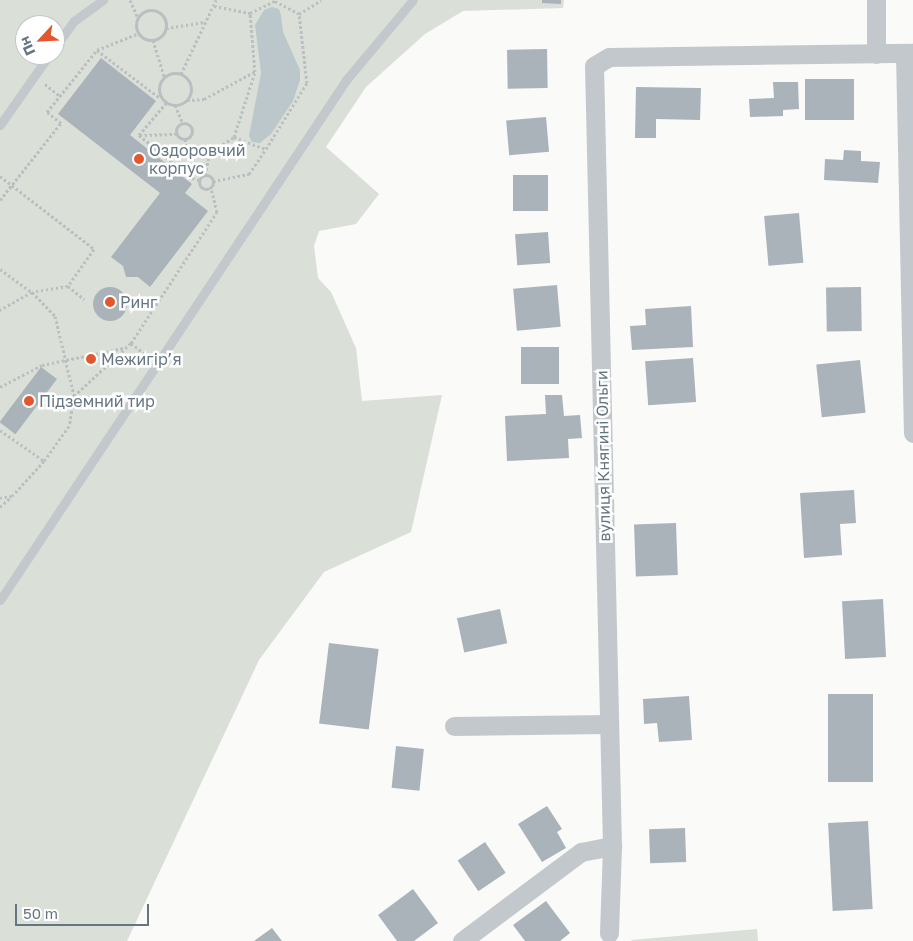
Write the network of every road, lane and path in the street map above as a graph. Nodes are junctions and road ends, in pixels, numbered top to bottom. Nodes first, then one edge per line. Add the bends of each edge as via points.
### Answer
1 (103, 0) edge
2 (130, 0) edge
3 (216, 0) edge
4 (321, 0) edge
5 (413, 0) edge
6 (876, 0) edge
7 (214, 6) junction
8 (250, 13) junction
9 (300, 14) junction
10 (138, 19) junction
11 (206, 22) junction
12 (166, 28) junction
13 (65, 33) edge
14 (139, 33) junction
15 (152, 40) junction
16 (97, 50) junction
17 (909, 53) edge
18 (876, 54) junction
19 (43, 65) edge
20 (255, 72) junction
21 (181, 74) junction
22 (35, 76) junction
23 (164, 77) junction
24 (60, 96) junction
25 (162, 99) junction
26 (187, 100) junction
27 (166, 103) junction
28 (175, 105) junction
29 (183, 124) junction
30 (0, 125) edge
31 (177, 134) junction
32 (139, 135) junction
33 (234, 137) junction
34 (185, 139) junction
35 (266, 149) junction
36 (206, 175) junction
37 (0, 176) edge
38 (192, 178) junction
39 (199, 180) junction
40 (213, 181) junction
41 (12, 185) junction
42 (211, 188) junction
43 (0, 200) edge
44 (0, 269) edge
45 (68, 286) junction
46 (32, 292) junction
47 (84, 298) dead end
48 (0, 310) edge
49 (131, 343) junction
50 (126, 348) junction
51 (66, 358) junction
52 (158, 364) junction
53 (0, 387) edge
54 (74, 396) junction
55 (0, 430) edge
56 (913, 433) edge
57 (44, 461) junction
58 (12, 496) junction
59 (0, 498) edge
60 (0, 507) edge
61 (0, 600) edge
62 (609, 724) junction
63 (454, 726) dead end
64 (612, 846) junction
65 (609, 933) dead end
66 (462, 941) edge

1 - 13 lane via 74,21
2 - 10 path
3 - 7 path
4 - 9 path
5 - 52 lane via 346,80
6 - 18 street
7 - 8 path
7 - 11 path
8 - 9 path via 276,1
8 - 20 path
9 - 35 path via 308,83
10 - 12 path via 144,12 154,10 165,18
10 - 14 path
11 - 12 path
11 - 21 path
12 - 15 path via 161,36
14 - 15 path
14 - 16 path
15 - 23 path
16 - 24 path
16 - 25 path
17 - 18 street
17 - 56 street
18 - 62 street, вулиця Княгині Ольги via 609,57 594,66
19 - 22 lane
20 - 26 path via 204,99
20 - 33 path
21 - 23 path
21 - 26 path via 190,86
22 - 24 path
22 - 30 lane
23 - 25 path via 158,90
24 - 41 path via 47,112 61,124
25 - 27 path
26 - 28 path
27 - 28 path
27 - 32 path
28 - 29 path
29 - 31 path via 177,128
29 - 34 path via 192,130
31 - 32 path
31 - 34 path
32 - 38 path
33 - 35 path
33 - 36 path via 210,152
34 - 38 path
35 - 40 path via 250,174
36 - 39 path
36 - 40 path
37 - 41 path
38 - 39 path
39 - 42 path via 202,189
40 - 42 path
41 - 43 path
41 - 45 path via 94,249
42 - 49 path via 217,212
44 - 46 path
45 - 46 path
45 - 47 path
46 - 48 path
46 - 51 path via 55,316
49 - 50 path
49 - 52 path
50 - 51 path
50 - 54 path
51 - 53 path via 42,365
51 - 54 path
52 - 61 lane
54 - 57 path via 69,426
55 - 57 path
57 - 58 path
58 - 59 path
58 - 60 path
62 - 63 street
62 - 64 street, вулиця Княгині Ольги
64 - 65 street, вулиця Княгині Ольги
64 - 66 street via 582,852

